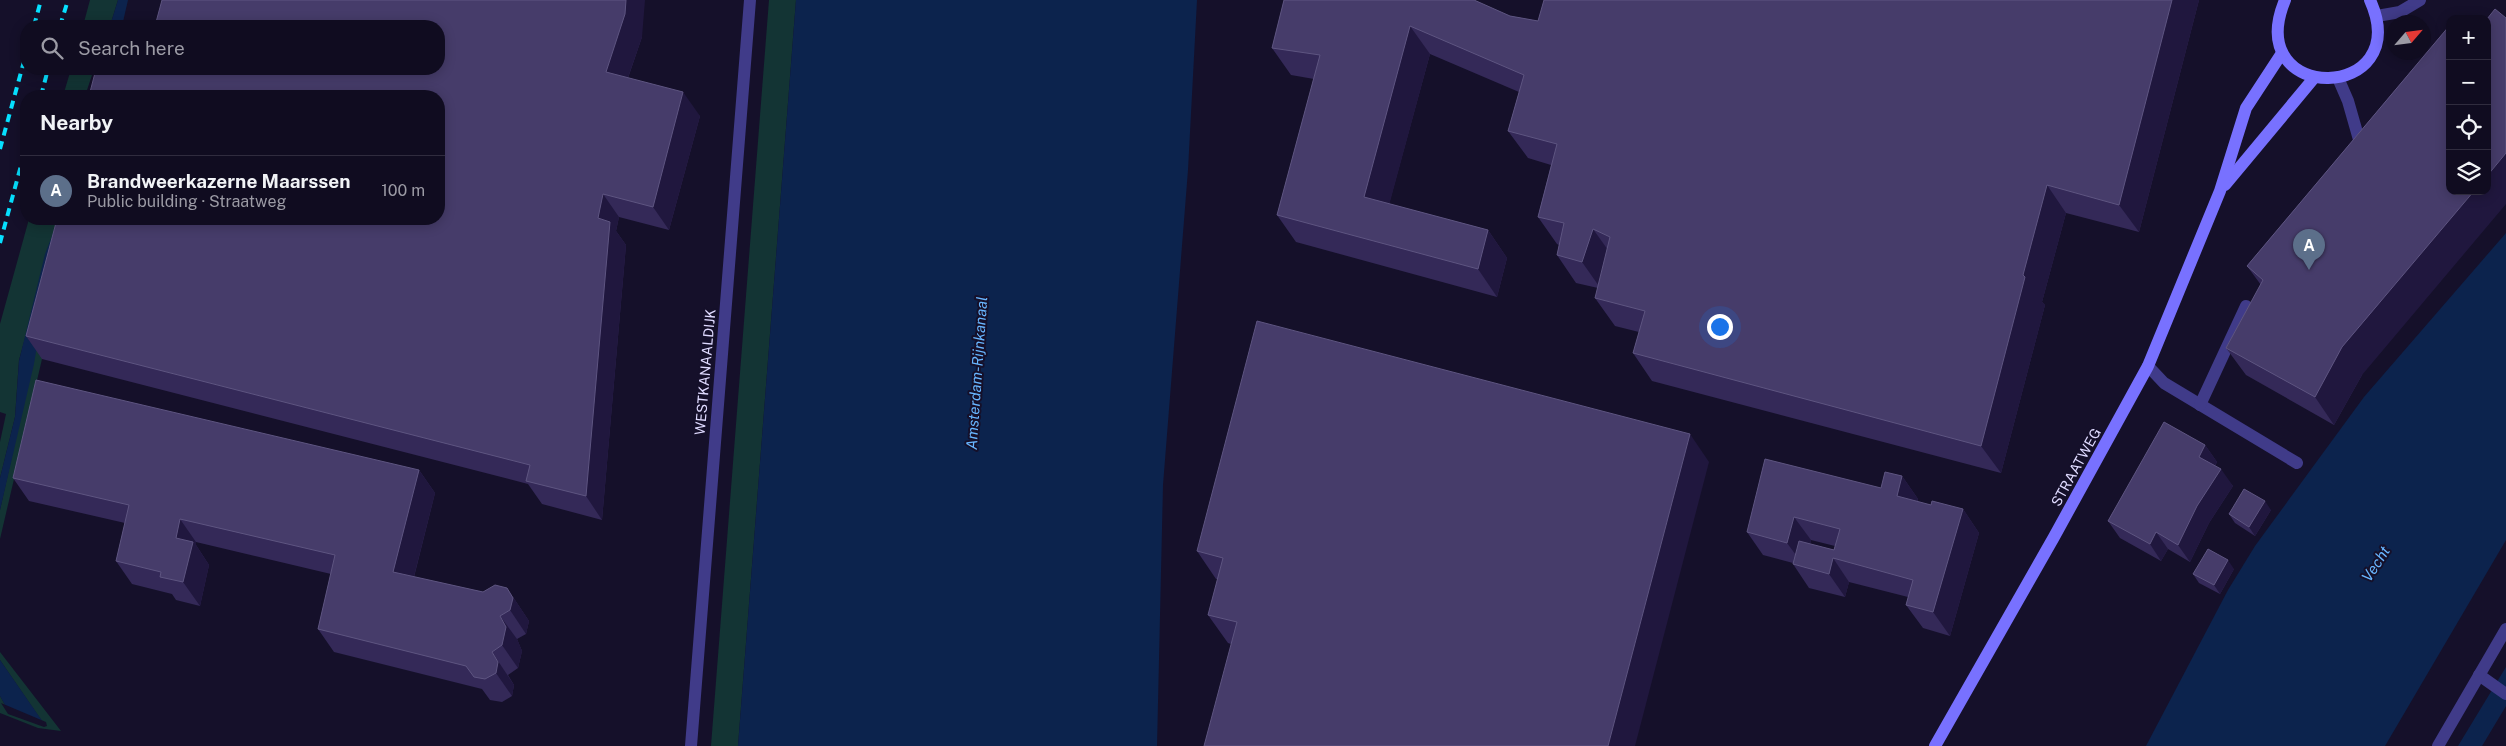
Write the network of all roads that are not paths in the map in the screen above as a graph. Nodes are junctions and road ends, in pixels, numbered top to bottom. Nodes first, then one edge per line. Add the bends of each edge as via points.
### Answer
1 (750, 0) edge
2 (2284, 0) edge
3 (2370, 0) edge
4 (2420, 0) edge
5 (2377, 16) junction
6 (2282, 53) junction
7 (2314, 78) junction
8 (2338, 78) junction
9 (2365, 159) edge
10 (2220, 191) junction
11 (2246, 306) dead end
12 (2148, 366) junction
13 (2200, 405) junction
14 (2297, 463) dead end
15 (2506, 629) edge
16 (2479, 675) junction
17 (2506, 694) edge
18 (691, 746) edge
19 (1935, 746) edge
20 (2438, 746) edge

1 - 18 street, WESTKANAALDIJK
2 - 6 main road via 2277,19 2277,41
3 - 5 main road
4 - 5 street via 2400,12
5 - 8 main road via 2379,29 2371,55 2351,74
6 - 7 main road via 2302,72
6 - 10 main road, STRAATWEG via 2246,108
7 - 8 main road
7 - 10 main road, STRAATWEG
8 - 9 street
10 - 12 main road, STRAATWEG
11 - 13 street
12 - 13 street via 2164,383
12 - 19 main road, STRAATWEG
13 - 14 street
15 - 16 street
16 - 17 street
16 - 20 street

